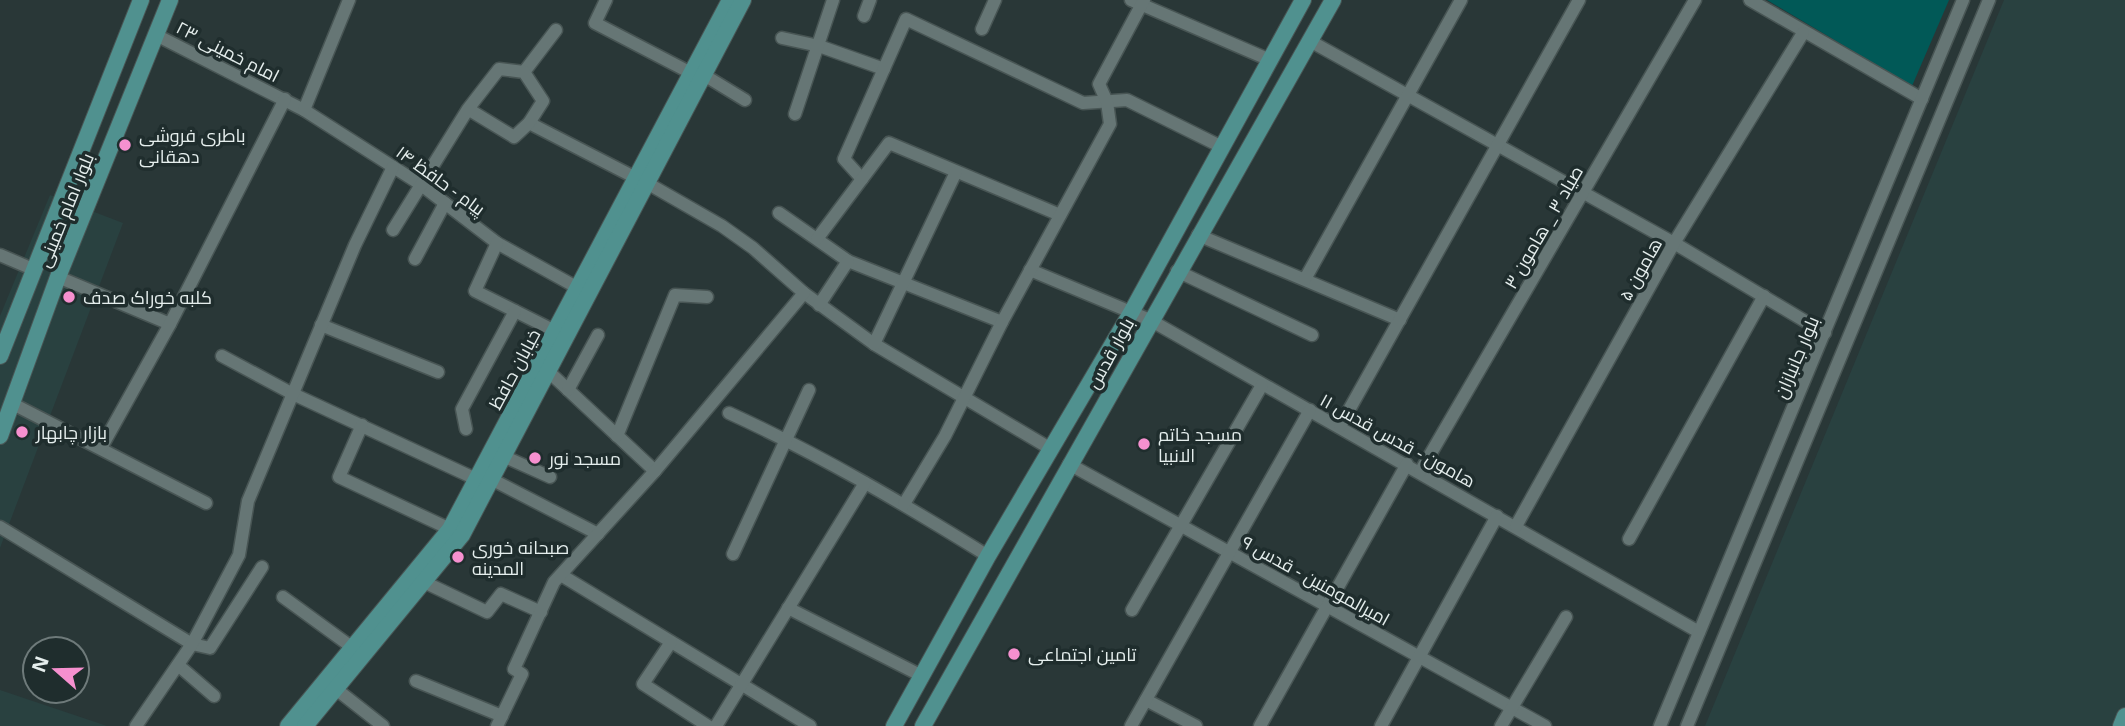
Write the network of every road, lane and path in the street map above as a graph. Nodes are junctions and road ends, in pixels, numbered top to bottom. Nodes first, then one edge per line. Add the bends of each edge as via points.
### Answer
1 (170, 0) edge
2 (349, 0) edge
3 (606, 0) edge
4 (730, 0) edge
5 (743, 0) edge
6 (833, 0) edge
7 (870, 0) edge
8 (995, 0) edge
9 (1303, 0) edge
10 (1333, 0) edge
11 (1461, 0) edge
12 (1579, 0) edge
13 (1695, 0) edge
14 (1750, 0) edge
15 (1963, 0) edge
16 (1989, 0) edge
17 (138, 1) edge
18 (1138, 2) edge
19 (864, 16) dead end
20 (982, 29) dead end
21 (556, 30) dead end
22 (1803, 33) junction
23 (156, 35) junction
24 (782, 38) dead end
25 (1310, 41) junction
26 (819, 46) junction
27 (1270, 60) junction
28 (884, 69) junction
29 (524, 72) junction
30 (697, 74) junction
31 (1408, 95) junction
32 (285, 99) junction
33 (1922, 99) junction
34 (745, 100) dead end
35 (1107, 102) junction
36 (468, 109) junction
37 (304, 110) junction
38 (795, 114) dead end
39 (529, 123) junction
40 (1498, 145) junction
41 (1222, 147) junction
42 (393, 167) junction
43 (956, 172) junction
44 (862, 179) junction
45 (641, 180) junction
46 (420, 184) junction
47 (1583, 192) junction
48 (1884, 192) junction
49 (1908, 201) junction
50 (445, 203) junction
51 (779, 213) dead end
52 (1060, 215) junction
53 (393, 230) dead end
54 (1198, 234) junction
55 (817, 239) junction
56 (497, 243) junction
57 (1674, 243) junction
58 (0, 255) edge
59 (415, 259) dead end
60 (848, 261) junction
61 (35, 270) junction
62 (1030, 270) junction
63 (1177, 271) junction
64 (58, 277) junction
65 (1305, 279) junction
66 (903, 283) junction
67 (578, 288) junction
68 (804, 293) junction
69 (1763, 296) junction
70 (707, 297) dead end
71 (819, 305) junction
72 (516, 311) junction
73 (1132, 311) junction
74 (1150, 320) junction
75 (1400, 320) junction
76 (1002, 322) junction
77 (170, 324) junction
78 (321, 325) junction
79 (555, 331) junction
80 (1825, 332) junction
81 (598, 335) dead end
82 (1312, 335) dead end
83 (874, 344) junction
84 (0, 356) edge
85 (222, 356) dead end
86 (548, 371) junction
87 (438, 372) dead end
88 (1262, 385) junction
89 (568, 390) junction
90 (809, 390) dead end
91 (292, 394) junction
92 (965, 398) junction
93 (13, 404) junction
94 (1310, 410) junction
95 (729, 413) dead end
96 (362, 425) junction
97 (1340, 426) junction
98 (466, 429) dead end
99 (0, 436) edge
100 (617, 436) junction
101 (784, 439) junction
102 (101, 447) junction
103 (1051, 449) junction
104 (503, 456) junction
105 (1069, 464) junction
106 (1407, 464) junction
107 (655, 471) junction
108 (1420, 472) junction
109 (550, 477) dead end
110 (484, 479) junction
111 (865, 483) junction
112 (206, 503) dead end
113 (904, 504) junction
114 (1497, 516) junction
115 (1180, 525) junction
116 (1516, 526) junction
117 (0, 527) edge
118 (450, 530) junction
119 (598, 534) junction
120 (1629, 539) dead end
121 (1230, 552) junction
122 (733, 554) dead end
123 (988, 556) junction
124 (262, 567) dead end
125 (561, 575) junction
126 (424, 582) junction
127 (283, 597) dead end
128 (1326, 605) junction
129 (788, 608) junction
130 (1132, 610) dead end
131 (541, 612) junction
132 (1566, 617) dead end
133 (1699, 632) junction
134 (671, 642) junction
135 (192, 644) junction
136 (353, 648) junction
137 (1419, 657) junction
138 (178, 665) junction
139 (922, 676) junction
140 (416, 681) dead end
141 (741, 685) junction
142 (336, 689) junction
143 (214, 696) dead end
144 (1146, 700) junction
145 (1511, 708) junction
146 (2125, 716) edge
147 (500, 721) edge
148 (136, 726) edge
149 (288, 726) edge
150 (305, 726) edge
151 (383, 726) edge
152 (708, 726) edge
153 (716, 726) edge
154 (810, 726) edge
155 (894, 726) edge
156 (923, 726) edge
157 (1131, 726) edge
158 (1196, 726) edge
159 (1260, 726) edge
160 (1381, 726) edge
161 (1501, 726) edge
162 (1545, 726) edge
163 (1660, 726) edge
164 (1687, 726) edge
165 (2121, 726) edge

1 - 23 main road, بلوار امام خمینی
2 - 37 street
3 - 30 street via 595,23
4 - 30 main road, خیابان حافظ
5 - 30 main road, خیابان حافظ
6 - 26 street
7 - 19 street
8 - 20 street
9 - 27 main road, بلوار قدس
10 - 25 main road, بلوار قدس
11 - 31 street
12 - 40 street
13 - 47 street, صیاد ۳ _ هامون ۳
14 - 22 street
15 - 33 street, بلوار جانبازان
16 - 49 street
17 - 61 main road, بلوار امام خمینی
18 - 27 street
18 - 35 street via 1099,84
21 - 29 street
22 - 33 street
22 - 57 street, هامون ۵
23 - 32 street, امام خمینی ۲۳
23 - 64 main road, بلوار امام خمینی
24 - 26 street
25 - 31 street
25 - 54 main road, بلوار قدس
26 - 28 street
26 - 38 street
27 - 41 main road, بلوار قدس
28 - 35 street via 906,19 1083,103
28 - 44 street via 844,159
29 - 36 street via 499,69
29 - 39 street via 543,100
30 - 34 street
30 - 45 main road, خیابان حافظ
31 - 40 street
31 - 65 street
32 - 37 street, پیام - حافظ ۱۴
32 - 77 street
33 - 48 street, بلوار جانبازان
35 - 41 street via 1127,100
35 - 52 street via 1110,124
36 - 39 street via 514,137
36 - 46 street
37 - 42 street, پیام - حافظ ۱۴
39 - 45 street
40 - 47 street
40 - 75 street
41 - 73 main road, بلوار قدس
42 - 46 street, پیام - حافظ ۱۴
42 - 78 street
43 - 44 street via 889,143
43 - 52 street
43 - 66 street
44 - 55 street
45 - 67 main road, خیابان حافظ
45 - 68 street via 722,226
45 - 86 main road, خیابان حافظ
46 - 50 street, پیام - حافظ ۱۴
46 - 53 street
47 - 57 street
47 - 108 street, صیاد ۳ _ هامون ۳
48 - 49 street
48 - 80 street, بلوار جانبازان
49 - 164 street
50 - 56 street, پیام - حافظ ۱۴
50 - 59 street
51 - 55 street
52 - 62 street
54 - 63 main road, بلوار قدس
54 - 65 street
55 - 60 street
56 - 67 street, پیام - حافظ ۱۴
56 - 72 street via 475,291
57 - 69 street
57 - 116 street, هامون ۵
58 - 61 street
60 - 66 street
60 - 71 street
61 - 84 main road, بلوار امام خمینی
62 - 73 street, هامون - قدس قدس ۱۱
62 - 76 street
63 - 74 main road, بلوار قدس
63 - 82 street
64 - 77 street
64 - 93 main road, بلوار امام خمینی
65 - 75 street
66 - 76 street
66 - 83 street
67 - 79 main road, خیابان حافظ
68 - 71 street
68 - 107 street
69 - 80 street
69 - 120 street
70 - 100 street via 675,295
71 - 83 street
72 - 79 street
72 - 98 street via 462,409
73 - 74 street, هامون - قدس قدس ۱۱
73 - 103 main road, بلوار قدس
74 - 88 street, هامون - قدس قدس ۱۱
74 - 105 main road, بلوار قدس
75 - 97 street
76 - 92 street
77 - 102 street
78 - 87 street
78 - 91 street
79 - 110 main road, خیابان حافظ
80 - 133 street, بلوار جانبازان
81 - 89 street
83 - 92 street
85 - 91 street
86 - 89 street
86 - 104 main road, خیابان حافظ
88 - 94 street, هامون - قدس قدس ۱۱
88 - 115 street
89 - 100 street
90 - 101 street
91 - 96 street
91 - 135 street via 248,501 239,555
92 - 103 street
92 - 113 street
93 - 99 main road, بلوار امام خمینی
93 - 102 street
94 - 97 street, هامون - قدس قدس ۱۱
94 - 121 street
95 - 101 street
96 - 110 street
96 - 118 street via 339,477
97 - 106 street, هامون - قدس قدس ۱۱
100 - 107 street
101 - 111 street
101 - 122 street
102 - 112 street
103 - 123 main road, بلوار قدس
104 - 109 street
104 - 110 main road, خیابان حافظ
105 - 115 street, امیرالمومنین - قدس ۹
105 - 156 main road, بلوار قدس
106 - 108 street, هامون - قدس قدس ۱۱
106 - 128 street
107 - 119 street
108 - 114 street, هامون - قدس قدس ۱۱
110 - 118 main road, خیابان حافظ
110 - 119 street
110 - 126 main road, خیابان حافظ via 462,535
111 - 113 street
111 - 129 street
113 - 123 street
114 - 116 street, هامون - قدس قدس ۱۱
114 - 137 street
115 - 121 street, امیرالمومنین - قدس ۹
115 - 130 street
116 - 133 street, هامون - قدس قدس ۱۱
117 - 135 street
118 - 136 main road, خیابان حافظ
119 - 125 street
121 - 128 street, امیرالمومنین - قدس ۹
121 - 144 street
123 - 139 main road, بلوار قدس
124 - 135 street via 210,648
125 - 131 street
125 - 134 street
126 - 131 street via 486,612 501,594
126 - 142 main road, خیابان حافظ
127 - 136 street
128 - 137 street, امیرالمومنین - قدس ۹
128 - 159 street
129 - 139 street
129 - 141 street
131 - 147 street via 514,669 522,674
132 - 145 street
133 - 163 street, بلوار جانبازان
134 - 141 street
134 - 152 street via 643,684
135 - 138 street
136 - 149 main road, خیابان حافظ
137 - 145 street, امیرالمومنین - قدس ۹
137 - 160 street
138 - 143 street
138 - 148 street
139 - 155 main road, بلوار قدس
140 - 147 street
141 - 153 street
141 - 154 street
142 - 150 main road, خیابان حافظ
142 - 151 street
144 - 157 street
144 - 158 street
145 - 161 street
145 - 162 street, امیرالمومنین - قدس ۹
146 - 165 main road

